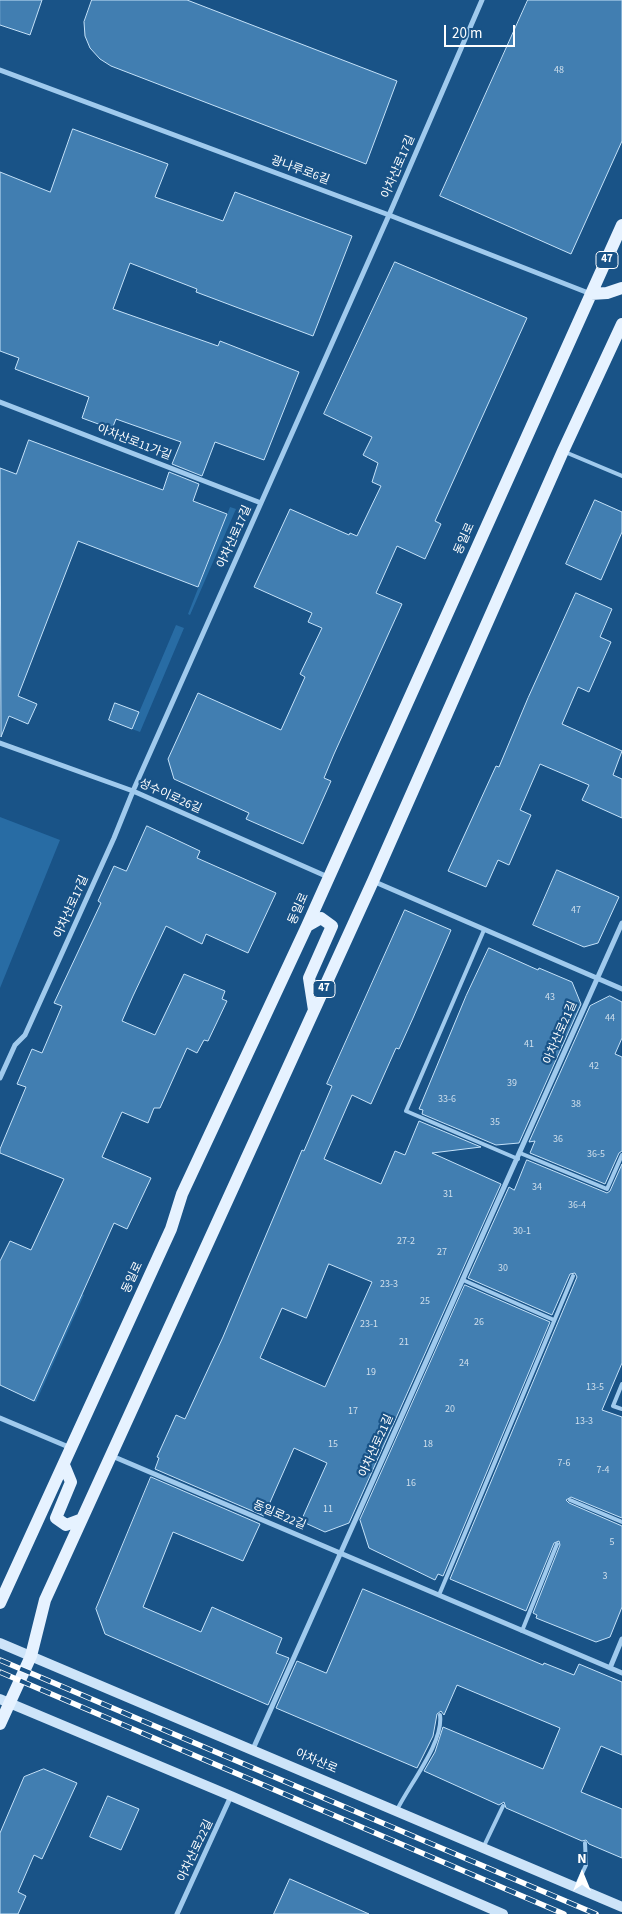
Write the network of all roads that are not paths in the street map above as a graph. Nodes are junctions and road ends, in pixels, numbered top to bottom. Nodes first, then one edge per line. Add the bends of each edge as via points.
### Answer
1 (482, 0) edge
2 (0, 70) edge
3 (389, 215) junction
4 (622, 225) edge
5 (622, 288) edge
6 (591, 294) junction
7 (622, 324) edge
8 (0, 402) edge
9 (563, 451) junction
10 (622, 476) edge
11 (261, 503) junction
12 (0, 743) edge
13 (133, 791) junction
14 (328, 877) junction
15 (373, 881) junction
16 (622, 923) edge
17 (306, 926) junction
18 (484, 930) junction
19 (596, 978) junction
20 (622, 988) edge
21 (314, 1010) junction
22 (0, 1078) edge
23 (520, 1153) junction
24 (622, 1155) edge
25 (518, 1159) junction
26 (573, 1276) dead end
27 (463, 1280) junction
28 (554, 1320) junction
29 (622, 1384) edge
30 (622, 1410) edge
31 (0, 1418) edge
32 (71, 1448) junction
33 (110, 1455) junction
34 (64, 1465) junction
35 (570, 1500) dead end
36 (82, 1519) junction
37 (622, 1522) edge
38 (557, 1544) dead end
39 (340, 1553) junction
40 (440, 1595) junction
41 (0, 1603) edge
42 (522, 1631) junction
43 (622, 1639) edge
44 (0, 1643) edge
45 (31, 1656) junction
46 (610, 1668) junction
47 (622, 1673) edge
48 (5, 1701) edge
49 (440, 1715) dead end
50 (0, 1724) edge
51 (253, 1749) junction
52 (231, 1796) junction
53 (503, 1806) dead end
54 (397, 1810) junction
55 (585, 1843) dead end
56 (483, 1848) junction
57 (576, 1887) junction
58 (622, 1907) edge
59 (177, 1914) edge
60 (503, 1914) edge

1 - 3 street, 아차산로17길
2 - 3 street, 광나루로6길
3 - 6 street, 광나루로6길
3 - 11 street, 아차산로17길
4 - 6 main road, 동일로 / 47
5 - 6 main road
6 - 14 main road, 동일로 / 47
7 - 9 main road, 47
8 - 11 street, 아차산로11가길
9 - 10 lane
9 - 15 main road, 47
11 - 13 street, 아차산로17길
12 - 13 street, 성수이로26길
13 - 14 street, 성수이로26길
13 - 22 street, 아차산로17길 via 25,1035 15,1045
14 - 17 main road, 동일로 / 47
15 - 18 street
15 - 21 main road, 47
16 - 19 street, 아차산로21길
17 - 21 main road via 321,918 332,926 309,978
17 - 32 main road, 동일로 / 47 via 182,1194 171,1229
18 - 19 street
18 - 25 lane via 406,1111
19 - 20 street
19 - 23 street, 아차산로21길
21 - 33 main road, 47
23 - 24 lane via 607,1189
23 - 25 street, 아차산로21길
25 - 27 street, 아차산로21길
26 - 28 lane
27 - 28 lane
27 - 39 street, 아차산로21길
28 - 40 lane
29 - 30 lane via 613,1406
31 - 32 street
32 - 34 main road, 동일로 / 47
33 - 36 main road, 47
33 - 39 street, 동일로22길
34 - 36 main road via 72,1482 56,1518 66,1525
34 - 41 main road, 동일로 / 47
35 - 37 lane
36 - 45 main road, 47 via 45,1600
38 - 42 lane
39 - 40 street, 동일로22길
39 - 51 street, 아차산로21길
40 - 42 street, 동일로22길
42 - 46 street, 동일로22길
43 - 46 street
44 - 45 main road, 아차산로
45 - 48 main road, 47
45 - 51 main road, 아차산로
46 - 47 street, 동일로22길
48 - 50 main road, 47
48 - 52 main road
49 - 54 lane via 442,1726 421,1771
51 - 54 main road, 아차산로
52 - 59 street, 아차산로22길
52 - 60 main road
53 - 56 lane
54 - 56 main road, 아차산로
55 - 57 lane via 586,1865
56 - 57 main road, 아차산로
57 - 58 main road, 아차산로

